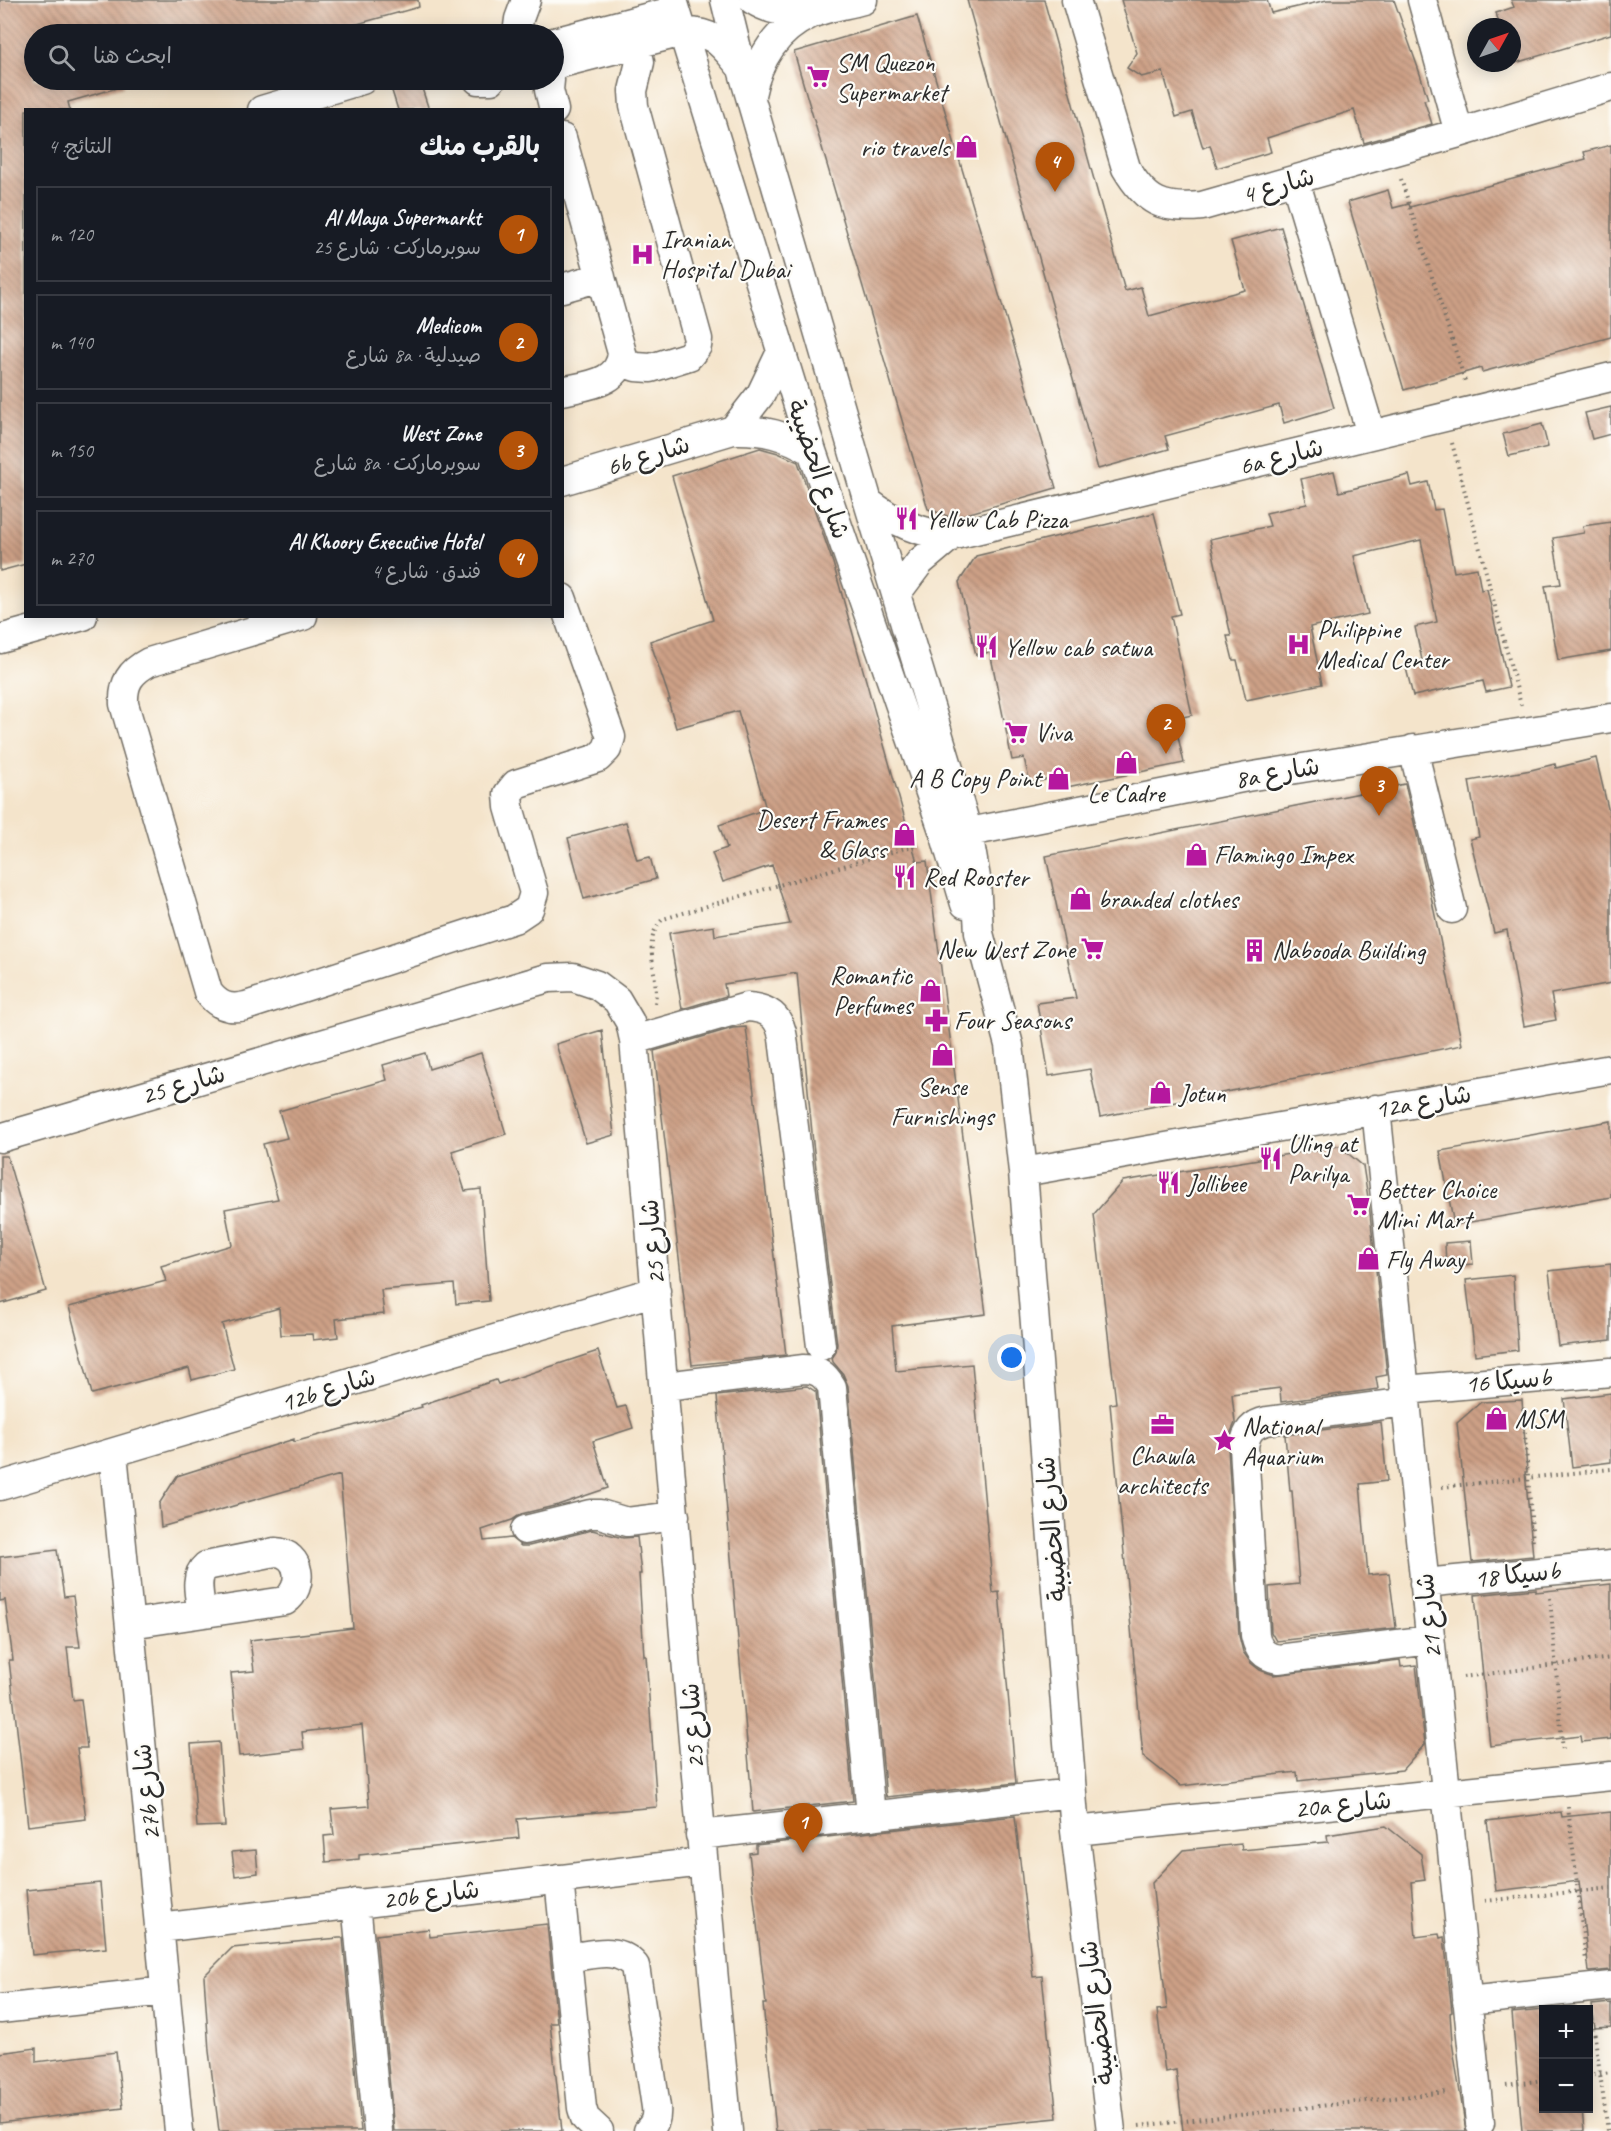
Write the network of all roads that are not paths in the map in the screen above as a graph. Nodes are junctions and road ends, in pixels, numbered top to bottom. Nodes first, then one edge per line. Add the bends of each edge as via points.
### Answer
1 (526, 0) edge
2 (725, 0) edge
3 (753, 0) edge
4 (1076, 0) edge
5 (1422, 0) edge
6 (857, 1) edge
7 (677, 14) edge
8 (810, 14) junction
9 (518, 24) edge
10 (634, 33) junction
11 (564, 60) edge
12 (747, 82) junction
13 (1611, 87) edge
14 (328, 90) edge
15 (549, 90) edge
16 (268, 108) edge
17 (554, 108) edge
18 (1459, 133) junction
19 (564, 145) edge
20 (1295, 180) junction
21 (601, 278) junction
22 (564, 287) edge
23 (781, 352) junction
24 (621, 362) junction
25 (1611, 377) edge
26 (564, 390) edge
27 (733, 430) junction
28 (1371, 434) junction
29 (812, 451) junction
30 (564, 480) edge
31 (868, 502) junction
32 (951, 536) junction
33 (896, 594) junction
34 (564, 604) edge
35 (76, 618) edge
36 (296, 618) edge
37 (0, 639) edge
38 (1611, 718) edge
39 (1413, 749) junction
40 (956, 834) junction
41 (1452, 909) dead end
42 (634, 1040) junction
43 (1611, 1069) edge
44 (1376, 1109) junction
45 (0, 1138) edge
46 (1023, 1172) junction
47 (656, 1291) junction
48 (821, 1346) dead end
49 (1611, 1372) edge
50 (665, 1386) junction
51 (1406, 1396) junction
52 (113, 1453) junction
53 (0, 1486) edge
54 (675, 1516) junction
55 (525, 1530) dead end
56 (1611, 1565) edge
57 (1424, 1583) junction
58 (202, 1613) dead end
59 (130, 1624) junction
60 (1430, 1640) junction
61 (1611, 1776) edge
62 (1072, 1792) junction
63 (1448, 1793) junction
64 (871, 1815) junction
65 (1075, 1832) junction
66 (701, 1849) junction
67 (560, 1879) junction
68 (356, 1903) junction
69 (160, 1928) junction
70 (567, 1958) junction
71 (1600, 1988) edge
72 (165, 1991) junction
73 (1467, 2001) junction
74 (0, 2009) edge
75 (1480, 2123) dead end
76 (1110, 2130) edge
77 (179, 2131) edge
78 (378, 2131) edge
79 (599, 2131) edge
80 (648, 2131) edge
81 (728, 2131) edge

1 - 9 street
2 - 12 street, شارع الحضيبة
3 - 8 street via 774,10
4 - 20 street, شارع 4 via 1126,168 1138,188 1156,202 1179,208 1202,206
5 - 18 street
6 - 8 street
7 - 10 street
7 - 12 street via 697,32 721,44
7 - 23 street, شارع الحضيبة
8 - 12 street via 776,39
10 - 11 street
10 - 24 street via 640,62 633,98 698,339 689,356 651,368
12 - 31 street, شارع الحضيبة
13 - 18 street, شارع 4
14 - 16 street
15 - 17 street
18 - 20 street, شارع 4
19 - 21 street
20 - 28 street
21 - 22 street
21 - 24 street via 622,353
23 - 27 street via 761,394
23 - 29 street, شارع الحضيبة
24 - 26 street via 612,376 604,380
25 - 28 street, 6a شارع
27 - 29 street, 6b شارع via 774,432
27 - 30 street, 6b شارع
28 - 32 street, 6a شارع
29 - 40 street, شارع الحضيبة
31 - 32 street, 6a شارع via 915,530
31 - 33 street, شارع الحضيبة
32 - 33 street, 6a شارع via 920,562
33 - 40 street, شارع الحضيبة
34 - 36 street via 611,737 598,758 516,784 508,794 534,892 529,909 514,919 246,1006 228,1008 208,992 124,704 124,691 128,678 149,662
35 - 37 street
38 - 39 street, 8a شارع
39 - 40 street, 8a شارع via 1235,779
39 - 41 street
40 - 46 street, شارع الحضيبة via 976,878 979,933 1009,1045
42 - 45 street, شارع 25 via 630,1022 617,1000 597,985 573,977 548,978
42 - 47 street, شارع 25
42 - 48 street via 747,1007 758,1007 776,1018 783,1038
43 - 44 street, 12a شارع
44 - 46 street, 12a شارع
44 - 51 street, شارع 21
46 - 62 street, شارع الحضيبة
47 - 50 street, شارع 25
47 - 52 street, 12b شارع
49 - 51 street, سيكا 16b via 1521,1379
50 - 54 street, شارع 25
50 - 64 street via 813,1369 832,1387
51 - 57 street, شارع 21
51 - 60 street, سيكا 16b via 1267,1421 1247,1434 1244,1447 1255,1635 1262,1652 1278,1659
52 - 53 street, 12b شارع
52 - 59 street, 27b شارع
54 - 55 street via 627,1522 590,1514
54 - 66 street, شارع 25
56 - 57 street, سيكا 18b
57 - 60 street, شارع 21
58 - 59 street
59 - 69 street, 27b شارع
60 - 63 street, شارع 21
61 - 63 street, 20a شارع
62 - 64 street, 20b شارع
62 - 65 street, شارع الحضيبة
63 - 65 street, 20a شارع
63 - 73 street, شارع 21
64 - 66 street, 20b شارع
65 - 76 street, شارع الحضيبة
66 - 67 street, 20b شارع
66 - 81 street, شارع 25
67 - 68 street, 20b شارع
67 - 70 street
68 - 69 street, 20b شارع
68 - 78 street
69 - 72 street, 27b شارع
70 - 79 street via 582,2108 585,2118
70 - 80 street via 620,1954 635,1966 657,2116
71 - 73 street
72 - 74 street
72 - 77 street, 27b شارع
73 - 75 street, شارع 21

